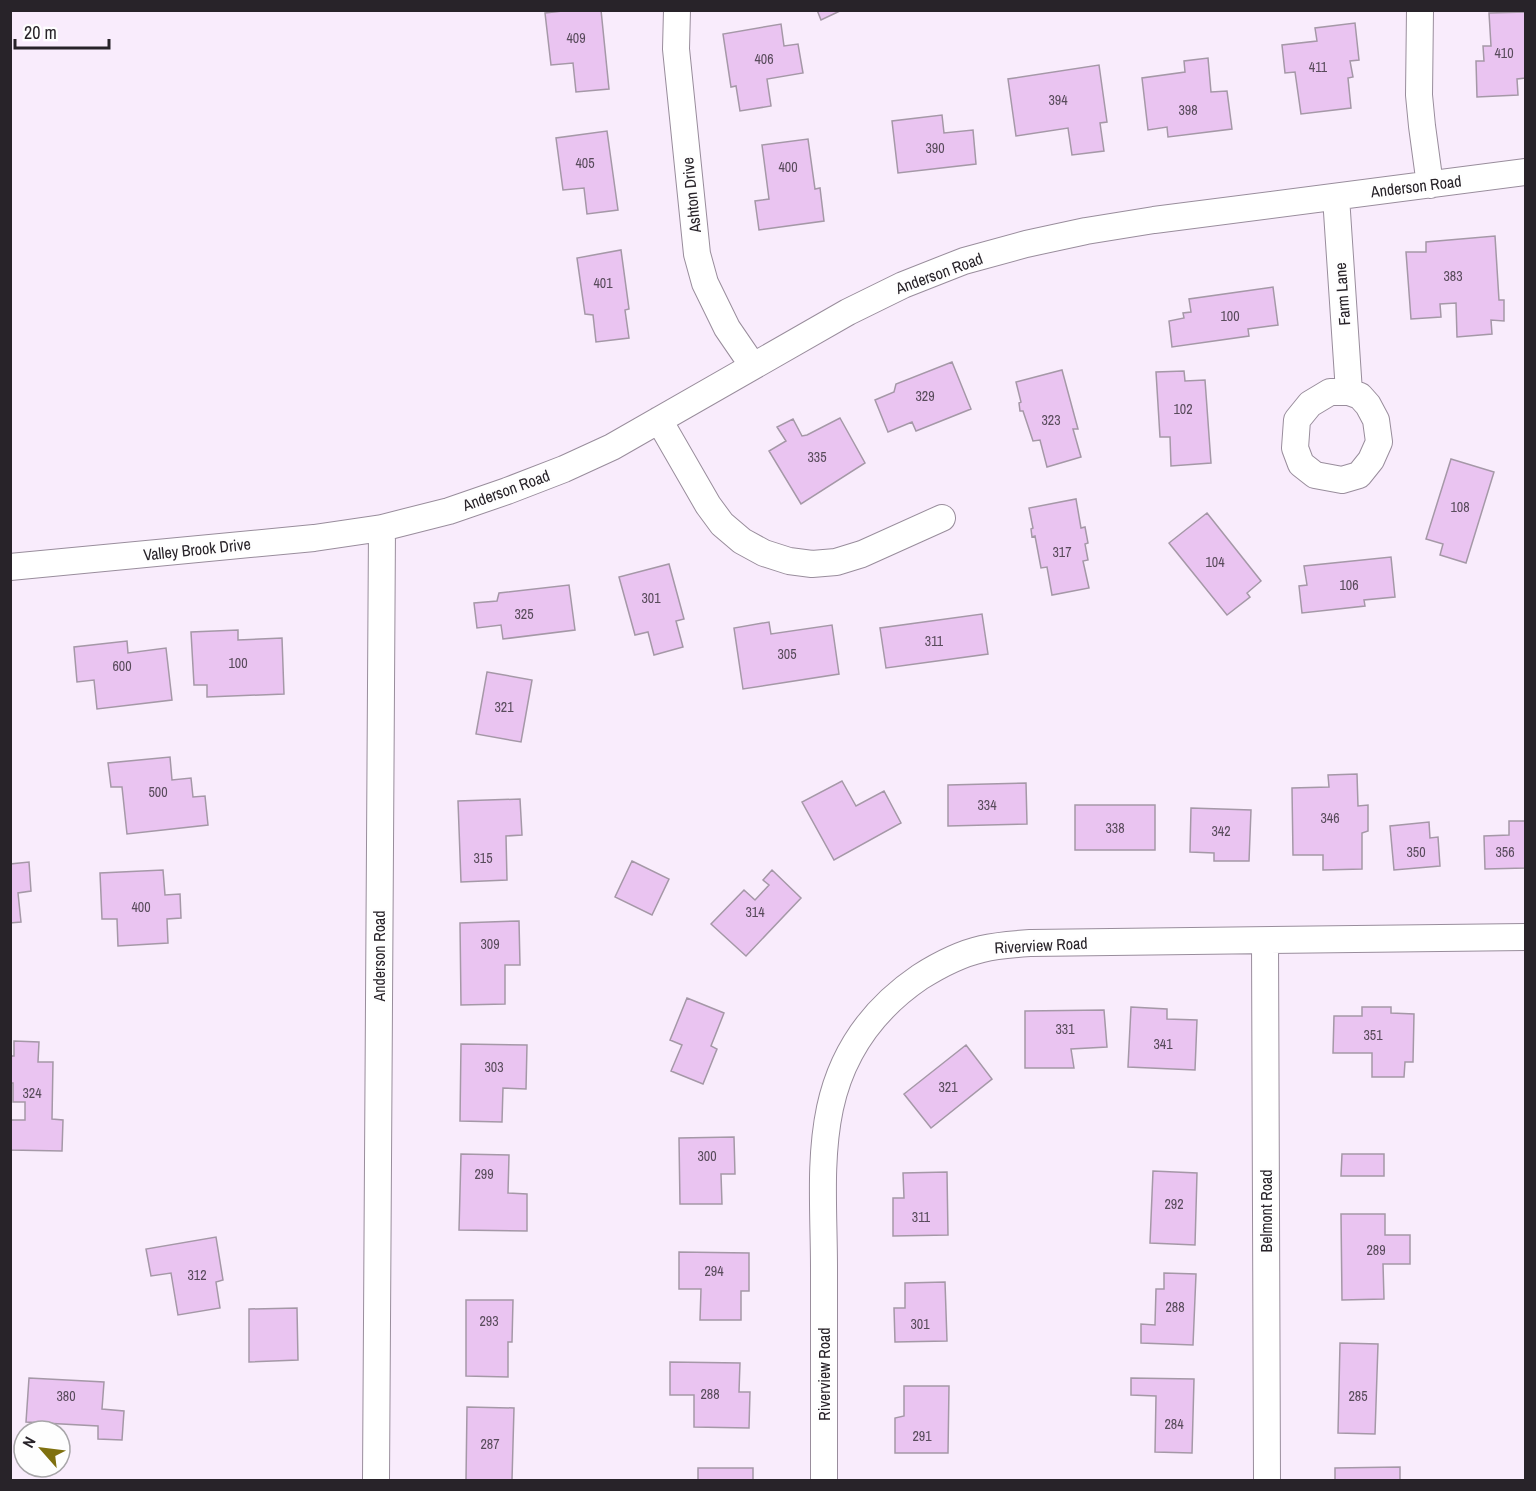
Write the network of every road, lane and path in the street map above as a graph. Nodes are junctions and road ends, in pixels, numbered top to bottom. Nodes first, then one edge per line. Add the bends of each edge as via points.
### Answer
1 (677, 10) edge
2 (1420, 10) edge
3 (1526, 172) edge
4 (1430, 185) junction
5 (1336, 197) junction
6 (753, 366) junction
7 (1349, 392) dead end
8 (659, 420) junction
9 (942, 519) dead end
10 (382, 528) junction
11 (10, 567) edge
12 (1526, 937) edge
13 (1265, 941) junction
14 (376, 1480) edge
15 (824, 1480) edge
16 (1267, 1480) edge

1 - 6 street, Ashton Drive via 676,49 697,254 705,283 727,328
2 - 4 street via 1419,94
3 - 4 street, Anderson Road
4 - 5 street, Anderson Road
5 - 6 street, Anderson Road via 1086,231 964,261 866,303
5 - 7 street, Farm Lane
6 - 8 street, Anderson Road
8 - 9 street via 722,524 764,553 800,563 836,562
8 - 10 street, Anderson Road via 564,469 449,511
10 - 11 street, Valley Brook Drive
10 - 14 street, Anderson Road
12 - 13 street, Riverview Road
13 - 15 street, Riverview Road via 1031,943 980,949 933,969 873,1017 859,1035 840,1074 826,1135
13 - 16 street, Belmont Road

